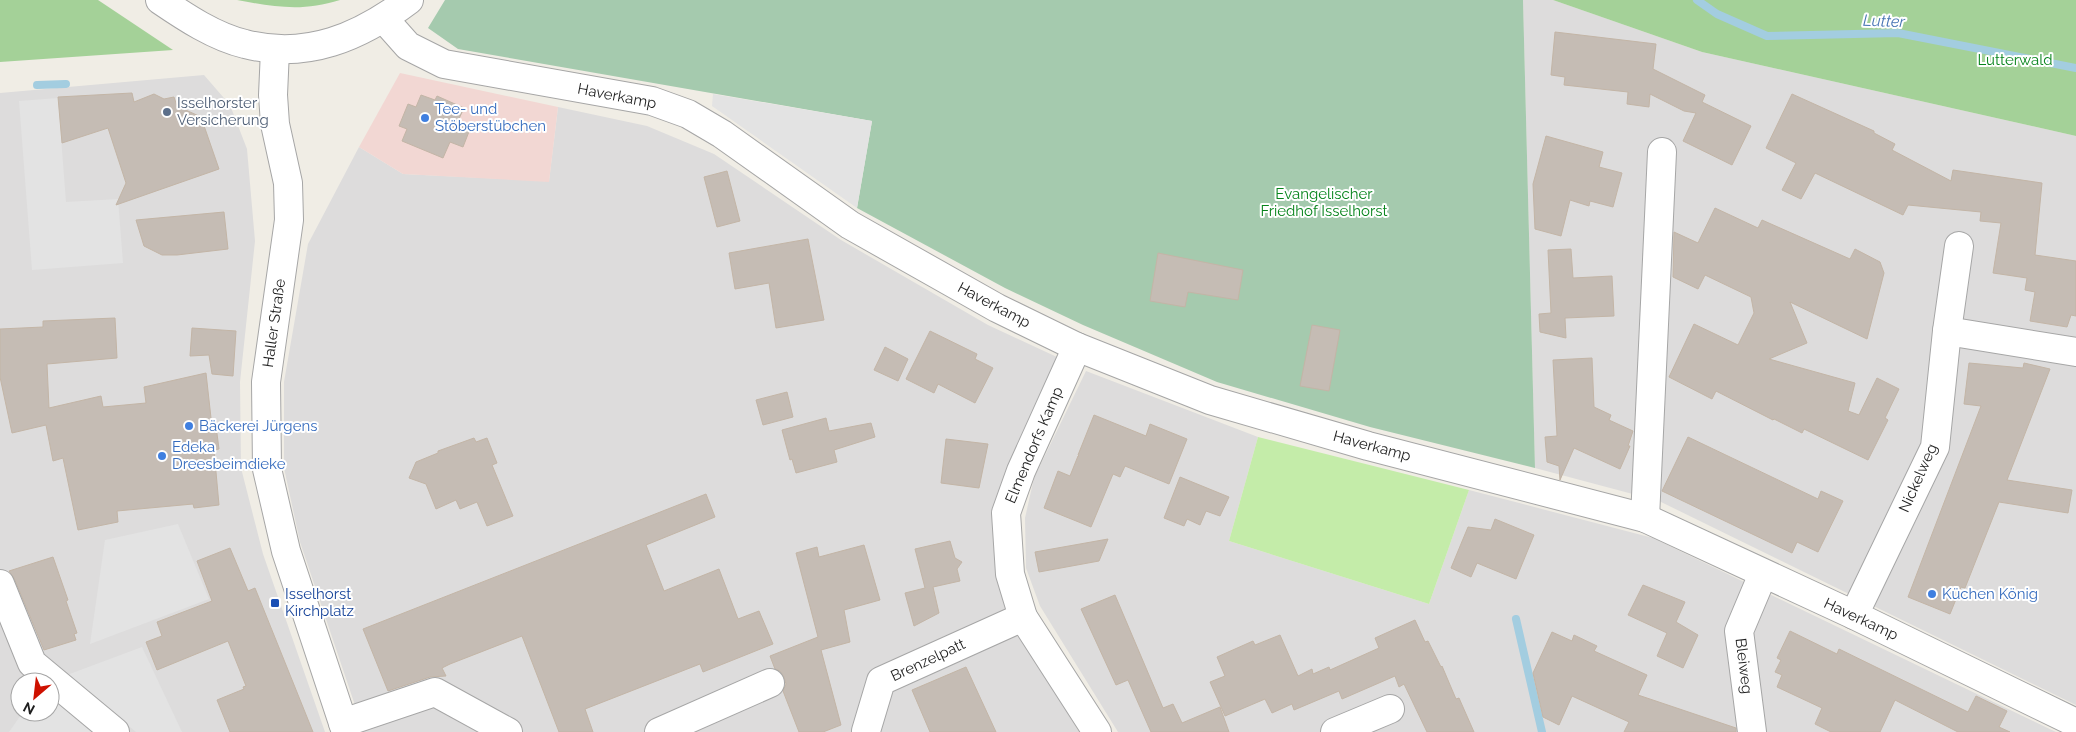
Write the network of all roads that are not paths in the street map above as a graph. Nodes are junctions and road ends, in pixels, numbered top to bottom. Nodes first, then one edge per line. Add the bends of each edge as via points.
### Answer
1 (160, 0) edge
2 (409, 0) edge
3 (384, 19) junction
4 (275, 50) junction
5 (1662, 152) dead end
6 (1959, 246) dead end
7 (1947, 331) junction
8 (1077, 347) junction
9 (2076, 352) edge
10 (1645, 518) junction
11 (1763, 574) junction
12 (0, 584) edge
13 (1854, 615) junction
14 (1023, 617) junction
15 (770, 683) dead end
16 (1390, 709) dead end
17 (2076, 724) edge
18 (344, 727) edge
19 (115, 732) edge
20 (508, 732) edge
21 (659, 732) edge
22 (859, 732) edge
23 (1097, 732) edge
24 (1335, 732) edge
25 (1752, 732) edge

1 - 4 street via 216,33 243,44
2 - 3 street
3 - 4 street via 355,34 308,49
3 - 8 street, Haverkamp via 408,46 444,64 652,101 688,114 722,134 850,225 997,308
4 - 18 street, Haller Straße via 274,114 288,182 289,220 266,382 267,469 286,551
5 - 10 street
6 - 7 street, Nickelweg
7 - 9 street
7 - 13 street, Nickelweg via 1935,447
8 - 10 street, Haverkamp via 1217,402 1368,446
8 - 14 street, Elmendorfs Kamp via 1021,471 1006,513 1010,574
10 - 11 street, Haverkamp
11 - 13 street, Haverkamp
11 - 25 street, Bleiweg via 1739,631
12 - 19 street via 32,663
13 - 17 street, Haverkamp
14 - 22 street, Brenzelpatt via 882,681
14 - 23 street, Elmendorfs Kamp
15 - 21 street
16 - 24 street
18 - 20 street via 435,692

